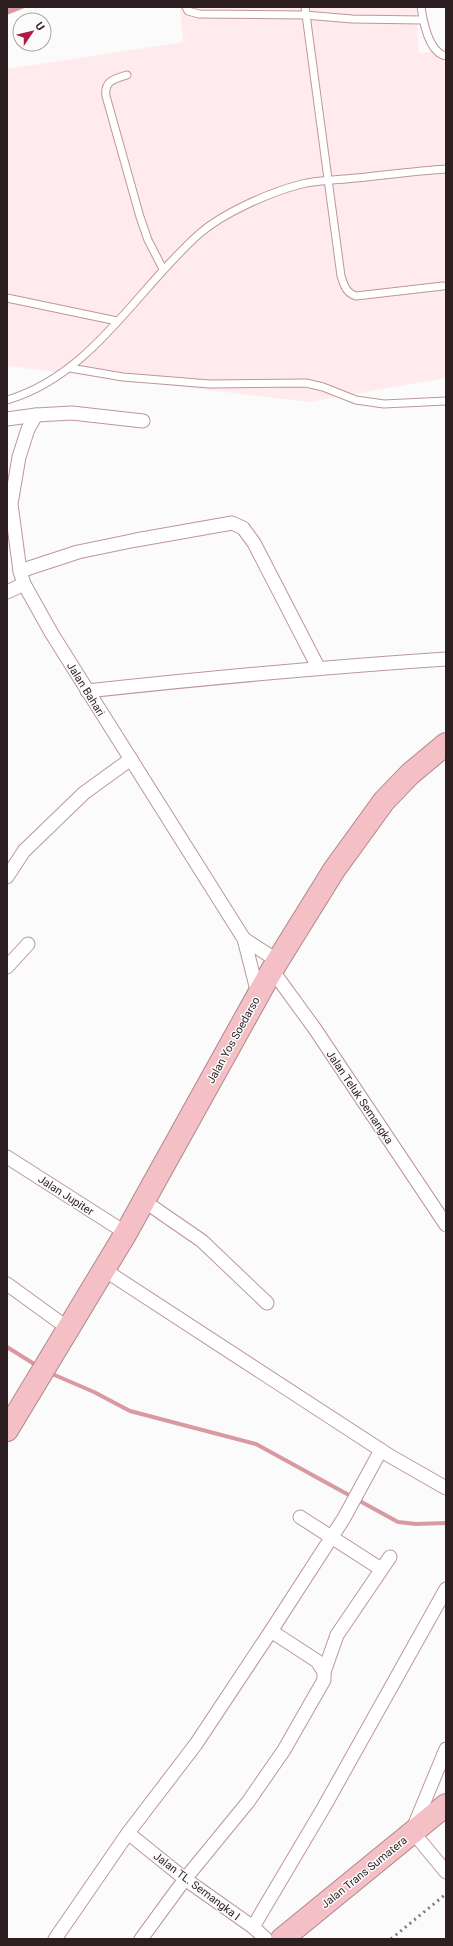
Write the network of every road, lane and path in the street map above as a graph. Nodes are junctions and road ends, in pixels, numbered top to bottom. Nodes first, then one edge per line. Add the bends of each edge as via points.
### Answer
1 (186, 7) edge
2 (421, 7) edge
3 (305, 11) edge
4 (423, 20) junction
5 (446, 56) edge
6 (127, 75) dead end
7 (446, 169) edge
8 (328, 181) junction
9 (163, 269) junction
10 (443, 286) dead end
11 (7, 298) edge
12 (117, 321) junction
13 (70, 368) junction
14 (7, 400) edge
15 (446, 401) edge
16 (36, 415) junction
17 (7, 419) edge
18 (144, 421) dead end
19 (20, 571) junction
20 (24, 584) junction
21 (7, 592) edge
22 (446, 659) edge
23 (318, 667) junction
24 (87, 691) junction
25 (446, 744) edge
26 (131, 759) junction
27 (7, 877) edge
28 (244, 939) junction
29 (28, 944) dead end
30 (7, 966) edge
31 (275, 966) junction
32 (258, 994) junction
33 (7, 1157) edge
34 (144, 1201) junction
35 (446, 1225) edge
36 (126, 1233) junction
37 (103, 1269) junction
38 (7, 1284) edge
39 (267, 1302) dead end
40 (69, 1329) junction
41 (7, 1430) edge
42 (381, 1450) junction
43 (446, 1488) edge
44 (300, 1517) dead end
45 (332, 1537) junction
46 (390, 1557) dead end
47 (381, 1569) junction
48 (446, 1589) edge
49 (272, 1631) junction
50 (324, 1672) junction
51 (446, 1749) edge
52 (446, 1805) edge
53 (412, 1832) junction
54 (128, 1834) junction
55 (446, 1872) edge
56 (185, 1879) junction
57 (253, 1927) junction
58 (288, 1937) edge
59 (55, 1939) edge
60 (142, 1939) edge
61 (266, 1939) edge

1 - 3 lane via 188,11 199,14
2 - 4 lane
3 - 4 lane via 352,19
3 - 8 lane
4 - 5 lane via 430,42
6 - 9 lane via 106,84 106,96 140,217
7 - 8 lane
8 - 9 lane via 302,184 268,195 222,218 200,234
8 - 10 lane via 341,276 350,294 356,296
9 - 12 lane
11 - 12 lane
12 - 13 lane
13 - 14 lane via 45,384
13 - 15 lane via 123,377 210,384 306,383 356,400 384,404
16 - 17 street
16 - 18 street via 72,413
16 - 19 street, Jalan Bahari via 28,429 19,458 11,504
19 - 20 street, Jalan Bahari
19 - 23 street via 78,552 232,524 242,528 254,543
20 - 21 street
20 - 24 street, Jalan Bahari
22 - 23 street
23 - 24 street
24 - 26 street, Jalan Bahari
25 - 31 highway, Jalan Yos Soedarso via 410,774 384,801 334,870
26 - 27 street via 84,793 24,852
26 - 28 street, Jalan Bahari
28 - 31 street, Jalan Bahari
28 - 32 street, Jalan Bahari
29 - 30 street
31 - 32 highway, Jalan Yos Soedarso
31 - 35 street, Jalan Teluk Semangka
32 - 34 highway, Jalan Yos Soedarso
33 - 36 street, Jalan Jupiter
34 - 36 highway, Jalan Yos Soedarso
34 - 39 street via 202,1241
36 - 37 highway, Jalan Yos Soedarso
37 - 40 highway, Jalan Yos Soedarso
37 - 42 street
38 - 40 street
40 - 41 highway, Jalan Yos Soedarso
42 - 43 street
42 - 45 street
44 - 45 street
45 - 47 street
45 - 49 street
46 - 47 street
47 - 50 street via 337,1635
48 - 57 street via 324,1807
49 - 50 street via 317,1661
49 - 54 street via 196,1744
50 - 56 street via 324,1680 284,1750 248,1802
51 - 53 street
52 - 53 highway, Jalan Trans Sumatera
53 - 55 street
53 - 58 highway, Jalan Trans Sumatera
54 - 56 street, Jalan TL. Semangka I
54 - 59 street
56 - 57 street, Jalan TL. Semangka I
56 - 60 street
57 - 61 street, Jalan TL. Semangka I

